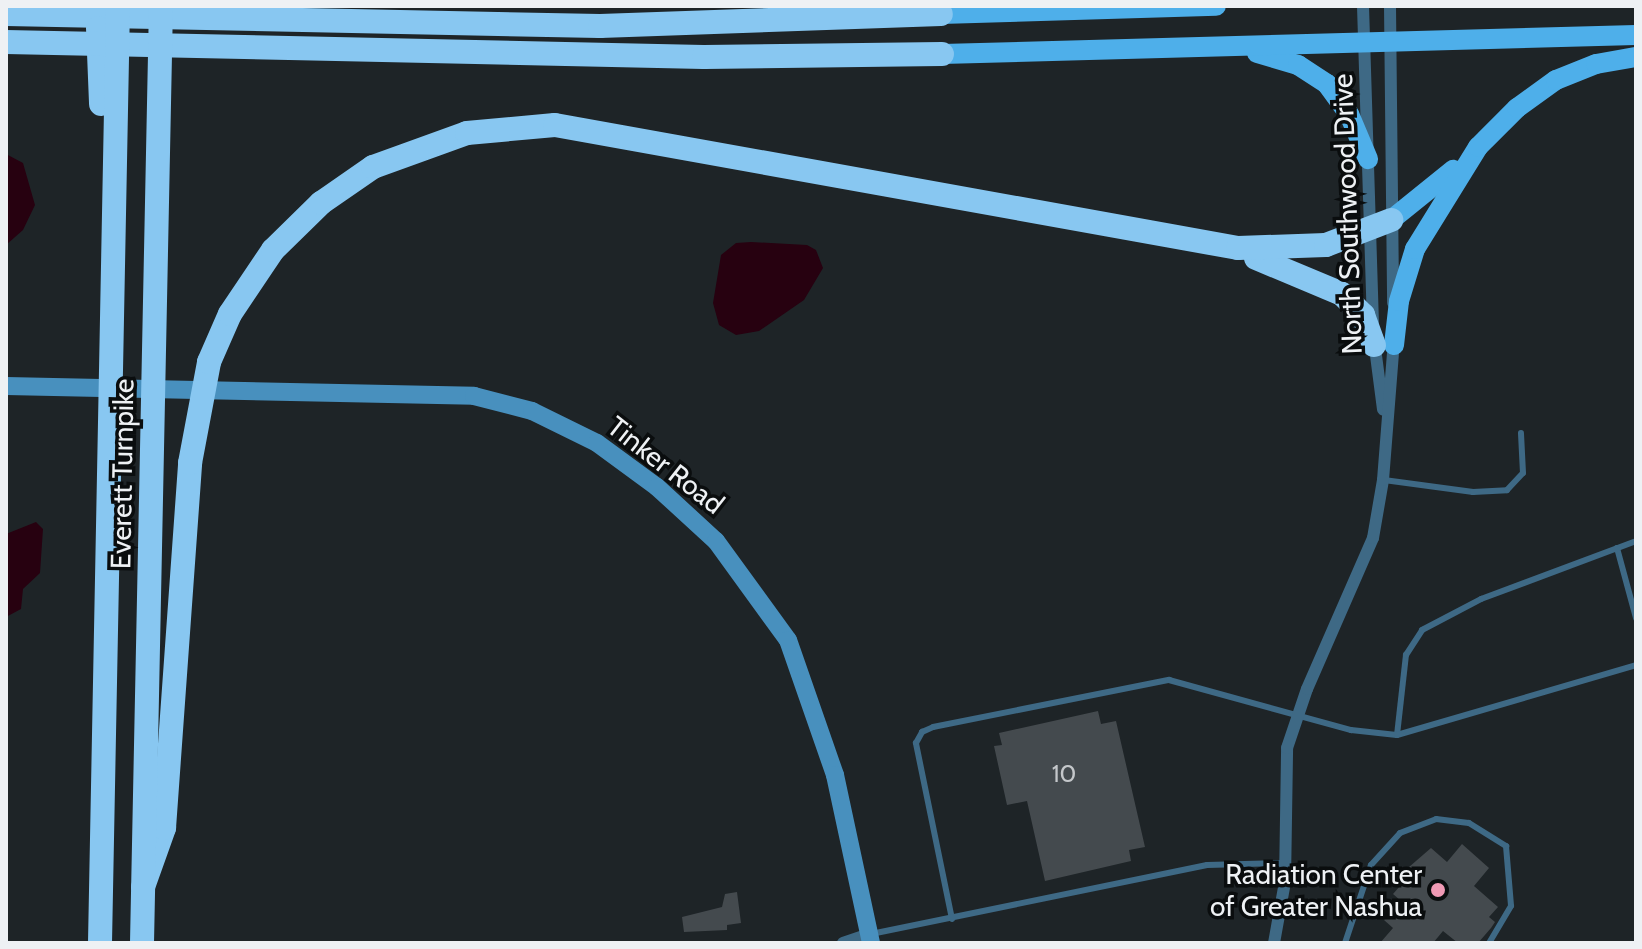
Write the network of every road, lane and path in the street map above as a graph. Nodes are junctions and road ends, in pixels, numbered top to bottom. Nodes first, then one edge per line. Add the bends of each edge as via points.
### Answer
1 (97, 6) edge
2 (118, 6) edge
3 (161, 6) edge
4 (785, 6) edge
5 (1216, 6) edge
6 (1363, 6) edge
7 (1390, 6) edge
8 (17, 14) edge
9 (941, 14) junction
10 (1636, 35) edge
11 (17, 42) edge
12 (1390, 42) junction
13 (1365, 43) junction
14 (1214, 47) junction
15 (942, 54) joint
16 (1636, 57) edge
17 (1478, 147) junction
18 (1368, 159) junction
19 (1380, 225) junction
20 (1180, 239) junction
21 (112, 330) junction
22 (1384, 345) junction
23 (6, 386) edge
24 (1385, 420) junction
25 (1521, 433) dead end
26 (1383, 480) junction
27 (1636, 541) edge
28 (1617, 548) junction
29 (1636, 618) edge
30 (1636, 665) edge
31 (1297, 714) junction
32 (1397, 735) junction
33 (1285, 863) junction
34 (143, 887) junction
35 (952, 919) junction
36 (870, 938) edge
37 (100, 943) edge
38 (142, 943) edge
39 (843, 943) edge
40 (1274, 943) edge
41 (1345, 943) edge
42 (1489, 943) edge

1 - 21 highway
2 - 21 highway, Everett Turnpike
3 - 34 highway, Everett Turnpike
4 - 9 highway
5 - 9 main road
6 - 13 street, North Southwood Drive
7 - 12 street, North Southwood Drive
8 - 9 highway via 600,26
10 - 12 main road
11 - 15 highway via 761,57
12 - 13 main road
12 - 19 street, North Southwood Drive
13 - 14 main road
13 - 18 street, North Southwood Drive
14 - 15 main road
14 - 18 main road via 1270,56 1314,74 1343,104
16 - 17 main road via 1596,64 1556,80 1517,108
17 - 19 main road
17 - 22 main road via 1415,249
18 - 19 street, North Southwood Drive
19 - 20 highway via 1298,250
19 - 22 street, North Southwood Drive
19 - 22 street, North Southwood Drive
20 - 22 highway via 1256,258 1329,285 1359,310
20 - 34 highway via 568,126 457,135 362,174 311,211 273,250 230,314 209,362 190,463 164,828
21 - 37 highway, Everett Turnpike
22 - 24 street, North Southwood Drive
22 - 24 street, North Southwood Drive
23 - 36 street, Tinker Road via 486,397 574,430 657,487 737,565 788,640 832,763
24 - 26 street, North Southwood Drive
25 - 26 lane via 1523,473 1507,490 1473,492
26 - 31 street, North Southwood Drive via 1361,572
27 - 28 lane
28 - 29 lane
28 - 32 lane via 1481,599 1422,630 1406,655
30 - 32 lane
31 - 32 lane via 1351,730
31 - 33 street, North Southwood Drive via 1284,770
31 - 35 lane via 1169,680 922,732 916,743
33 - 35 lane via 1207,865
33 - 40 street, North Southwood Drive
34 - 38 highway, Everett Turnpike
35 - 36 lane
36 - 39 street
41 - 42 lane via 1371,865 1412,825 1436,819 1469,823 1499,838 1510,858 1511,906

